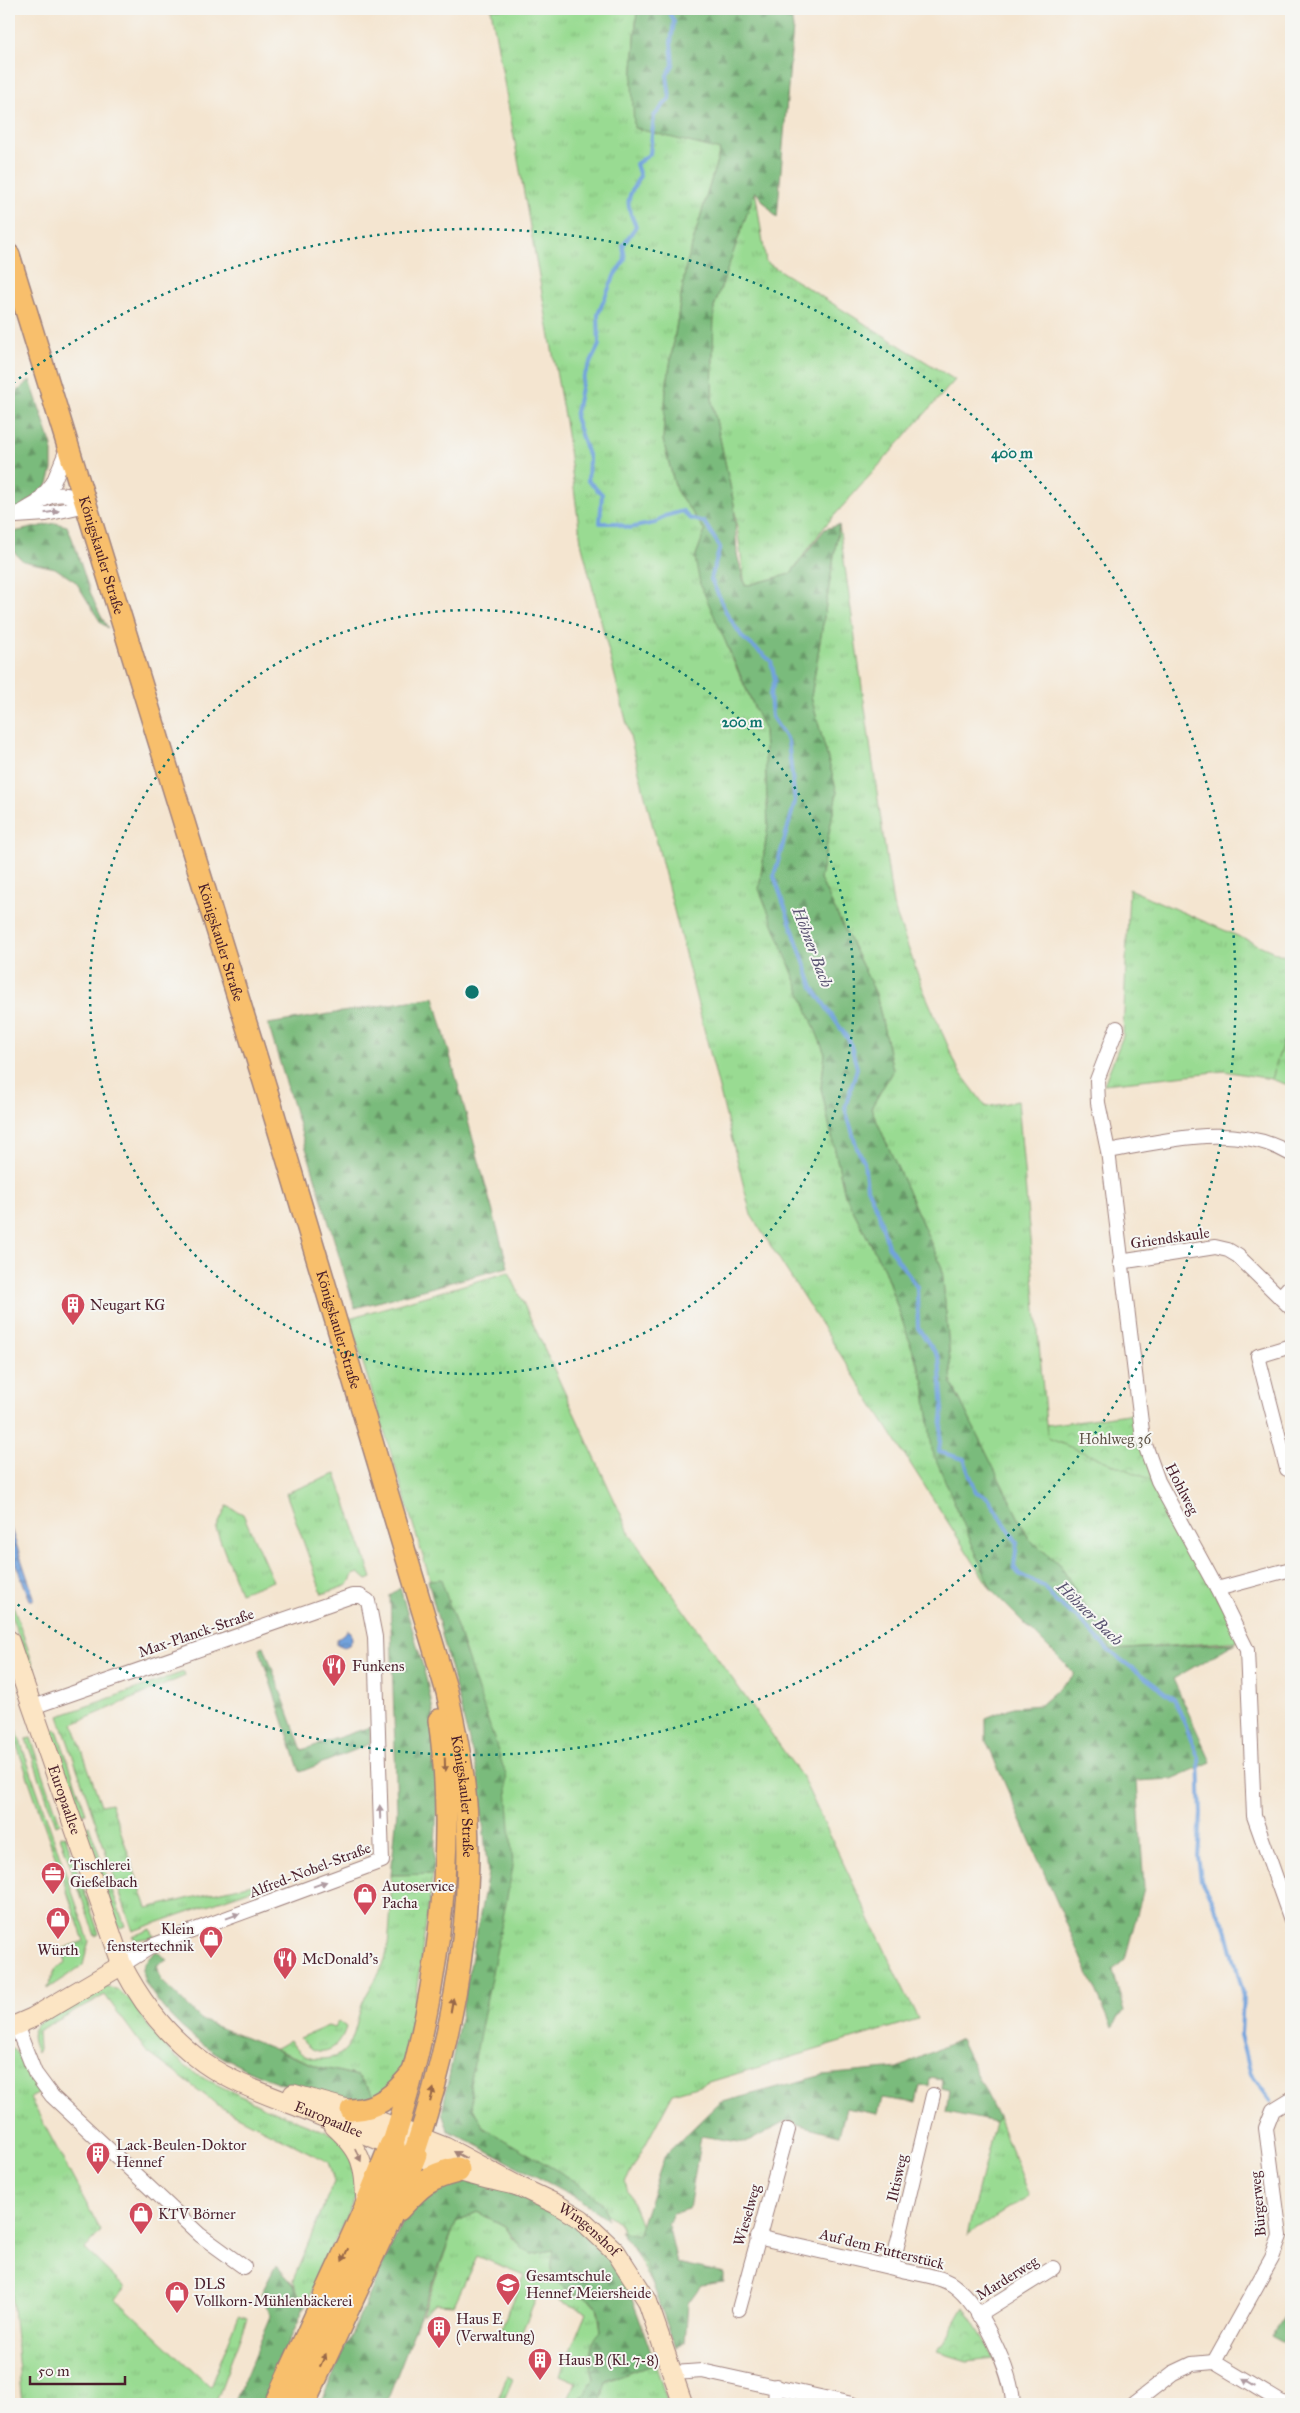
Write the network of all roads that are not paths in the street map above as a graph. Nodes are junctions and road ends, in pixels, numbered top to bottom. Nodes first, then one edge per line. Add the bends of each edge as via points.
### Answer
1 (9, 254) edge
2 (68, 447) junction
3 (40, 500) junction
4 (87, 505) junction
5 (12, 517) edge
6 (1117, 1028) dead end
7 (1108, 1152) junction
8 (1291, 1154) edge
9 (1120, 1262) junction
10 (1291, 1285) edge
11 (1280, 1297) junction
12 (1291, 1308) edge
13 (1291, 1346) edge
14 (1291, 1468) edge
15 (1291, 1570) edge
16 (1217, 1589) junction
17 (368, 1601) joint
18 (427, 1630) junction
19 (9, 1640) edge
20 (33, 1707) junction
21 (1291, 1920) edge
22 (122, 1964) junction
23 (12, 2026) edge
24 (415, 2069) junction
25 (242, 2083) junction
26 (933, 2095) dead end
27 (1291, 2099) edge
28 (351, 2110) junction
29 (326, 2118) junction
30 (788, 2130) dead end
31 (406, 2141) junction
32 (458, 2170) junction
33 (518, 2186) junction
34 (377, 2214) junction
35 (757, 2236) junction
36 (244, 2267) dead end
37 (892, 2267) junction
38 (1053, 2268) dead end
39 (739, 2309) dead end
40 (978, 2315) junction
41 (1214, 2362) junction
42 (674, 2373) junction
43 (776, 2386) junction
44 (1138, 2403) edge
45 (277, 2404) edge
46 (302, 2404) edge
47 (684, 2404) edge
48 (775, 2404) edge
49 (852, 2404) edge
50 (1014, 2404) edge
51 (1284, 2404) edge

1 - 2 main road, Königskauler Straße
2 - 3 street via 53,483
2 - 4 main road, Königskauler Straße
3 - 4 street via 69,496
3 - 5 street
5 -> 4 street
4 - 18 main road, Königskauler Straße via 269,1098
6 - 7 street, Hohlweg via 1097,1080
7 - 8 street via 1204,1135 1258,1139
7 - 9 street, Hohlweg
9 - 11 street, Griendskaule via 1216,1247 1238,1256
9 - 16 street, Hohlweg via 1140,1421 1149,1460
10 - 11 street
11 - 12 street, Griendskaule
13 - 14 street via 1258,1356 1287,1469
15 - 16 street
16 - 21 street, Hohlweg via 1247,1650 1254,1816
17 - 20 street, Max-Planck-Straße via 352,1596
22 -> 17 street, Alfred-Nobel-Straße via 154,1945 382,1860 375,1637
18 -> 24 main road, Königskauler Straße via 445,1758 444,1855 438,1937
31 -> 18 main road, Königskauler Straße via 444,2053 462,1946 467,1819 463,1773 447,1692
19 - 20 main road, Europaallee
20 - 22 main road, Europaallee
22 - 23 main road via 44,2011
22 - 25 main road, Europaallee via 134,1989 176,2040 205,2064
23 - 36 street via 35,2073 52,2096 200,2235
24 - 28 main road via 395,2092 378,2105
24 - 31 main road, Königskauler Straße
25 - 28 main road, Europaallee
25 - 29 main road, Europaallee
26 - 37 street, Iltisweg
27 - 41 street, Bürgerweg via 1273,2110 1266,2128 1280,2236 1272,2258
28 - 31 main road, Europaallee
29 - 31 main road, Europaallee
29 -> 34 main road via 350,2141 361,2158
30 - 35 street, Wieselweg
31 - 32 main road, Wingenshof
33 -> 31 main road, Wingenshof via 446,2147
31 - 34 highway
32 - 33 main road, Wingenshof
32 - 34 highway via 424,2181
33 - 42 main road, Wingenshof via 572,2212 616,2252 647,2300
34 -> 45 highway
46 -> 34 highway
35 - 37 street, Auf dem Futterstück
35 - 39 street, Wieselweg
37 - 40 street, Auf dem Futterstück via 952,2284 968,2298
38 - 40 street, Marderweg
40 - 50 street, Auf dem Futterstück via 1003,2361
41 - 44 street via 1192,2364 1173,2373
51 -> 41 street
42 - 43 street via 702,2371
42 - 47 main road, Wingenshof
43 - 48 street
43 - 49 street

